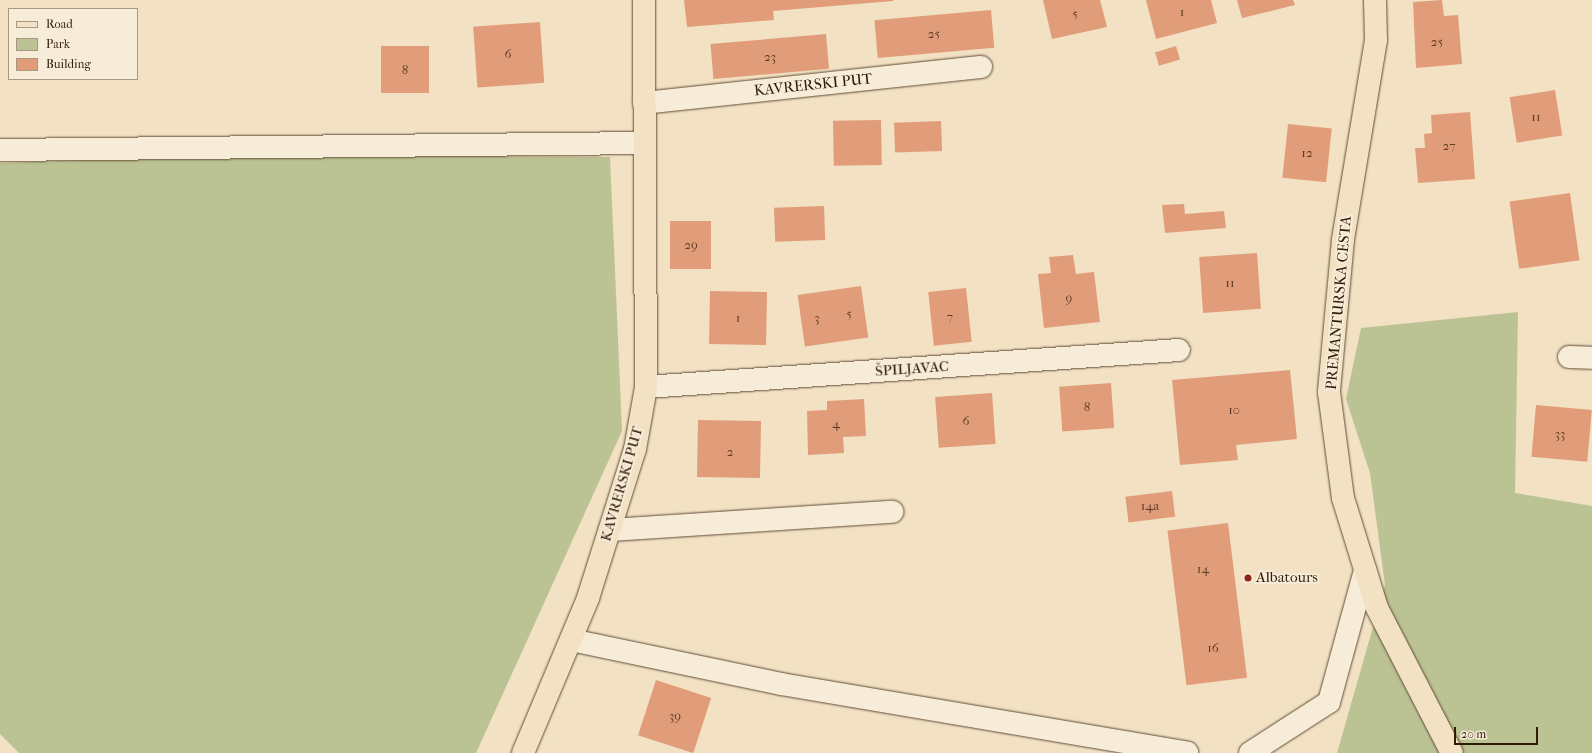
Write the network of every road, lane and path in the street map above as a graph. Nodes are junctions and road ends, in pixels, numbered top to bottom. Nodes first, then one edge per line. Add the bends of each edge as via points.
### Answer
1 (644, 0) edge
2 (1375, 0) edge
3 (981, 67) dead end
4 (644, 103) junction
5 (644, 143) junction
6 (0, 150) edge
7 (1179, 350) dead end
8 (1569, 357) dead end
9 (1592, 358) edge
10 (646, 387) junction
11 (892, 512) dead end
12 (610, 530) junction
13 (1365, 570) junction
14 (571, 640) junction
15 (523, 753) edge
16 (1188, 753) edge
17 (1250, 753) edge
18 (1452, 753) edge

1 - 4 main road, KAVRERSKI PUT
2 - 13 main road, PREMANTURSKA CESTA via 1376,40 1343,240 1329,392 1342,498
3 - 4 street, KAVRERSKI PUT
4 - 5 main road, KAVRERSKI PUT
5 - 6 street
5 - 10 main road, KAVRERSKI PUT
7 - 10 street, ŠPILJAVAC
8 - 9 street
10 - 12 main road, KAVRERSKI PUT via 635,449
11 - 12 street
12 - 14 main road, KAVRERSKI PUT
13 - 17 street via 1329,702
13 - 18 main road, PREMANTURSKA CESTA via 1377,608
14 - 15 main road, KAVRERSKI PUT
14 - 16 street via 781,684

